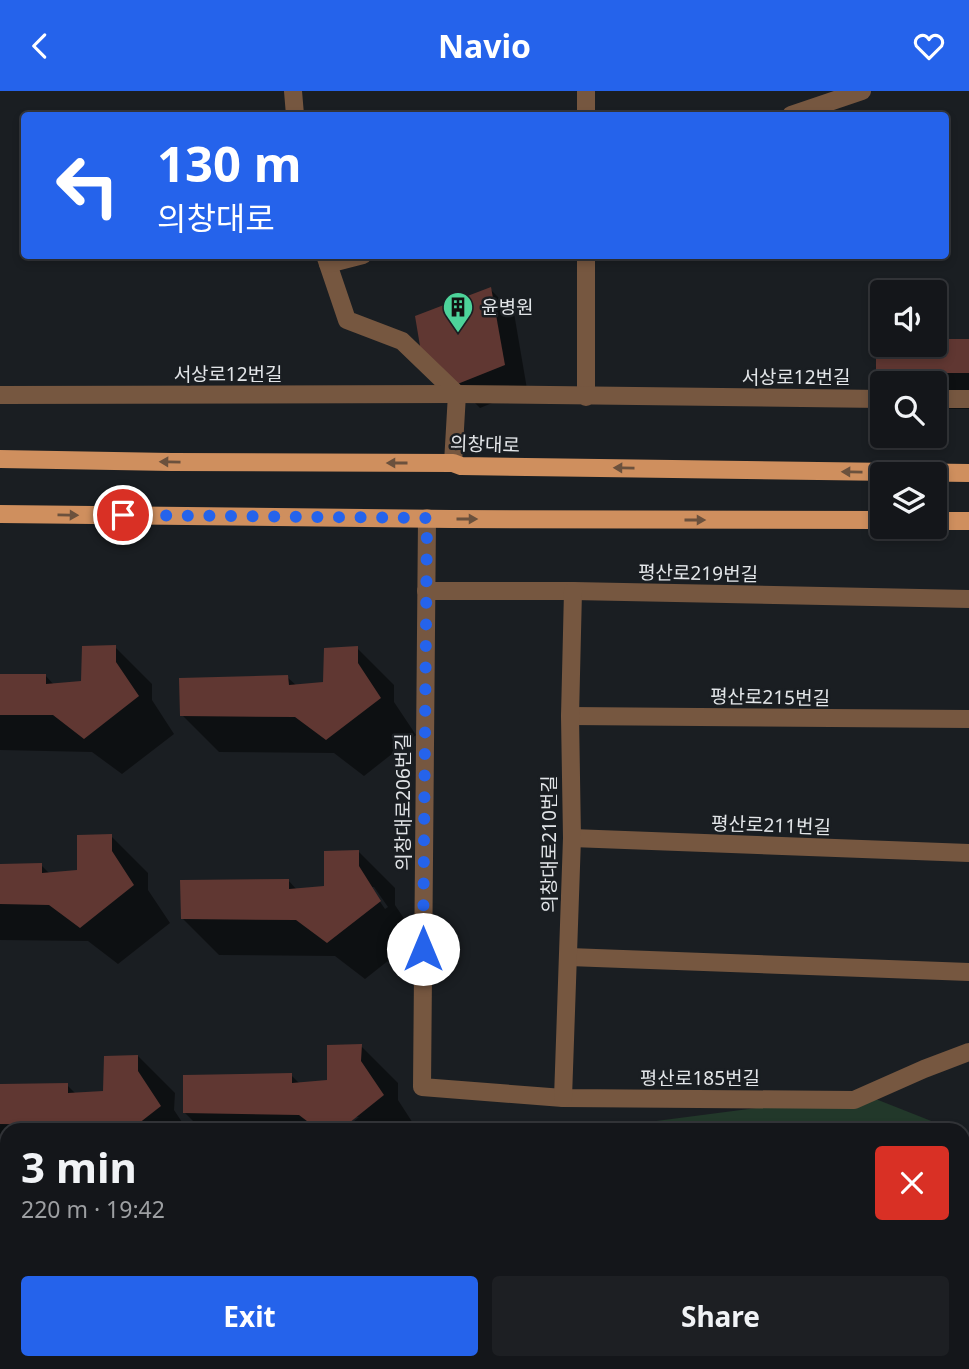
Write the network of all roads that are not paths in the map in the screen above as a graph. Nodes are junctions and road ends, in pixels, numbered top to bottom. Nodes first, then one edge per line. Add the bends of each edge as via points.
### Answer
1 (293, 91) edge
2 (586, 91) edge
3 (862, 91) edge
4 (295, 112) edge
5 (586, 112) edge
6 (800, 112) edge
7 (586, 259) edge
8 (327, 260) edge
9 (457, 394) junction
10 (0, 395) edge
11 (586, 397) junction
12 (870, 399) edge
13 (947, 399) edge
14 (969, 399) edge
15 (0, 459) edge
16 (453, 463) junction
17 (969, 473) edge
18 (0, 514) edge
19 (427, 518) junction
20 (870, 520) edge
21 (947, 521) edge
22 (969, 521) edge
23 (426, 591) junction
24 (573, 591) junction
25 (969, 599) edge
26 (570, 716) junction
27 (969, 719) edge
28 (572, 838) junction
29 (969, 853) edge
30 (569, 957) junction
31 (969, 972) edge
32 (969, 1052) edge
33 (422, 1087) joint
34 (563, 1098) junction

1 - 4 street
2 - 5 street
3 - 6 street
7 - 11 street
8 - 9 street via 347,320 402,341
9 - 10 street, 서상로12번길
9 - 11 street, 서상로12번길
9 - 16 street
11 - 12 street, 서상로12번길
13 - 14 street
16 -> 15 main road, 의창대로
17 -> 16 main road, 의창대로
18 -> 19 main road
19 -> 20 main road
19 - 23 street, 의창대로206번길
21 - 22 main road
23 - 24 street, 평산로219번길
23 - 33 street, 의창대로206번길
24 - 25 street, 평산로219번길
24 - 26 street, 의창대로210번길
26 - 27 street, 평산로215번길
26 - 28 street, 의창대로210번길
28 - 29 street, 평산로211번길
28 - 30 street, 의창대로210번길
30 - 31 street
30 - 34 street, 의창대로210번길
32 - 34 street, 평산로185번길 via 854,1100
33 - 34 street, 평산로185번길

